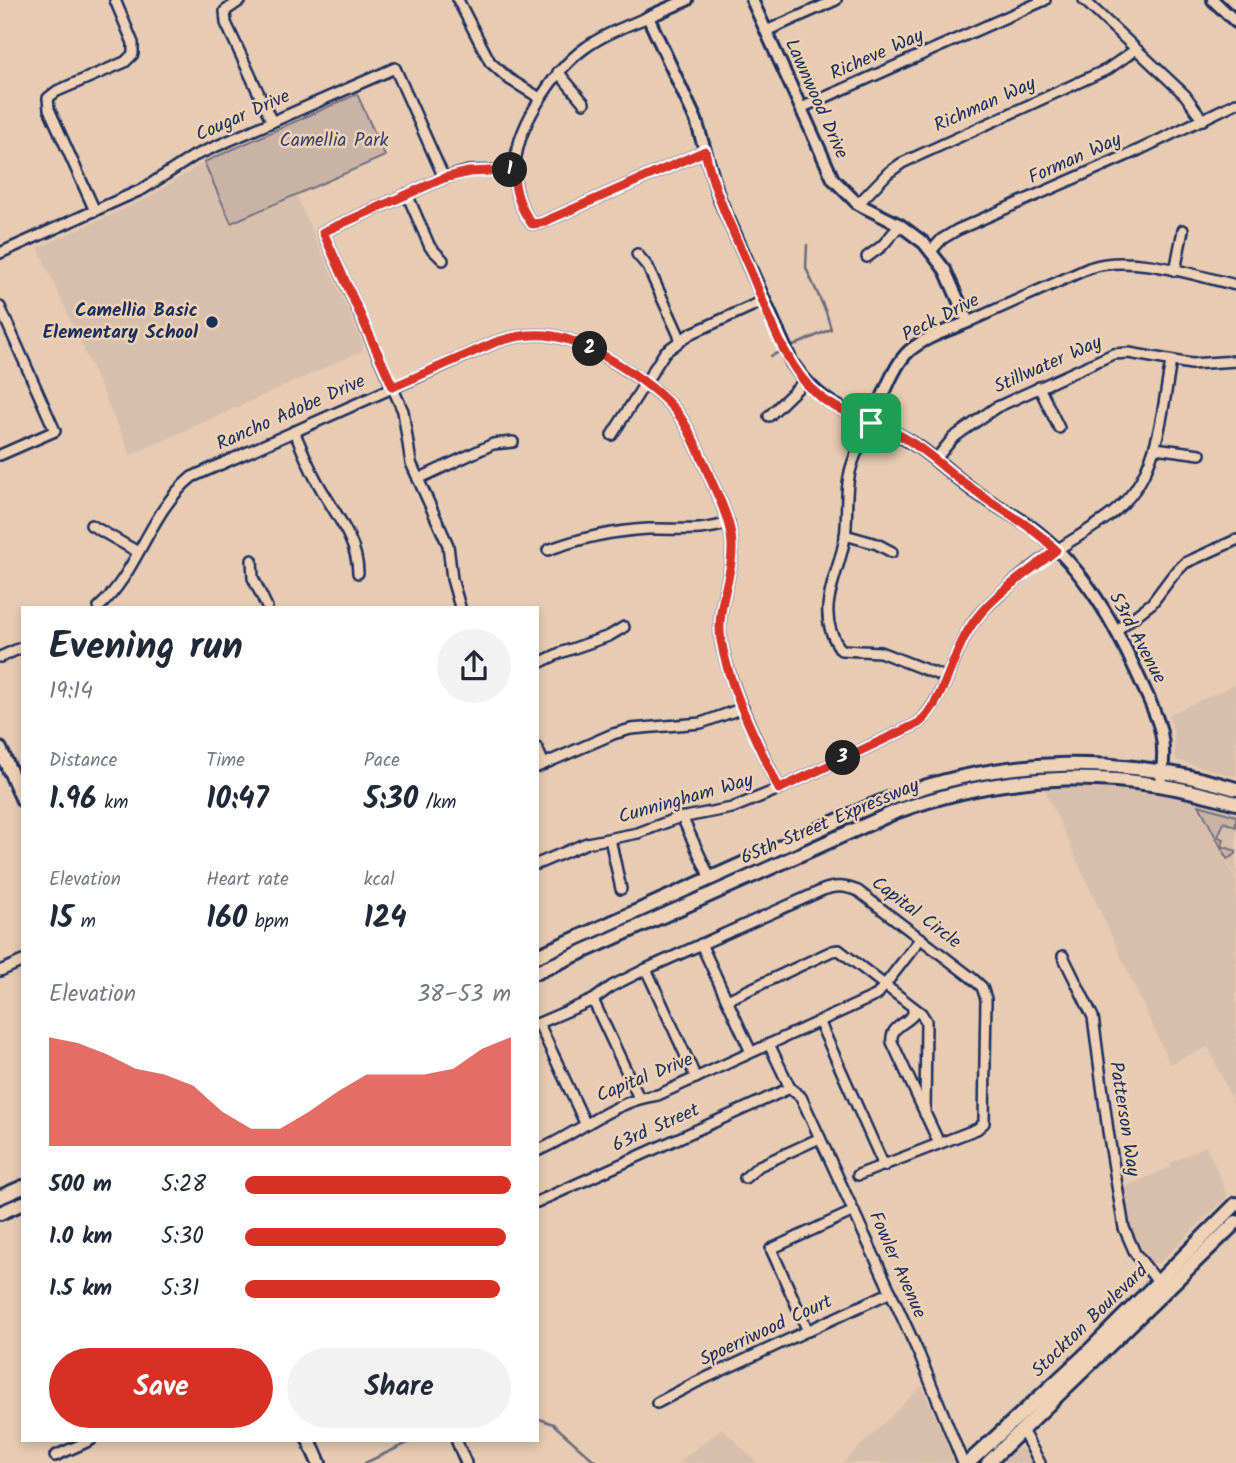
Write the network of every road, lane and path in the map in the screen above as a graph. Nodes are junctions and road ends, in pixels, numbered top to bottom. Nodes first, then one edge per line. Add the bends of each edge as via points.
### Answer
1 (115, 0) edge
2 (241, 0) edge
3 (460, 0) edge
4 (687, 0) edge
5 (752, 0) edge
6 (835, 0) edge
7 (1045, 0) edge
8 (1084, 0) edge
9 (1216, 1) edge
10 (648, 17) junction
11 (1236, 22) edge
12 (766, 31) junction
13 (1135, 50) junction
14 (558, 72) junction
15 (540, 98) junction
16 (584, 103) dead end
17 (1236, 103) edge
18 (801, 108) junction
19 (1203, 120) junction
20 (272, 122) junction
21 (705, 151) junction
22 (514, 170) junction
23 (444, 178) junction
24 (407, 194) junction
25 (858, 204) junction
26 (94, 211) junction
27 (900, 225) junction
28 (1183, 230) dead end
29 (932, 250) junction
30 (0, 253) edge
31 (637, 254) dead end
32 (867, 257) dead end
33 (443, 260) dead end
34 (1175, 271) junction
35 (1236, 285) edge
36 (763, 301) junction
37 (0, 307) edge
38 (968, 322) junction
39 (681, 340) junction
40 (1171, 361) junction
41 (1236, 361) edge
42 (644, 382) junction
43 (804, 382) junction
44 (393, 387) junction
45 (1039, 387) junction
46 (769, 415) dead end
47 (871, 423) junction
48 (1059, 428) dead end
49 (294, 431) junction
50 (612, 435) dead end
51 (513, 442) dead end
52 (1155, 447) junction
53 (1200, 454) dead end
54 (0, 455) edge
55 (935, 460) junction
56 (418, 479) junction
57 (729, 523) junction
58 (91, 525) dead end
59 (845, 535) junction
60 (1236, 540) edge
61 (548, 550) dead end
62 (1056, 550) junction
63 (138, 552) junction
64 (892, 552) dead end
65 (252, 560) dead end
66 (358, 573) dead end
67 (100, 606) edge
68 (267, 606) edge
69 (460, 606) edge
70 (624, 627) dead end
71 (1117, 630) junction
72 (21, 648) edge
73 (0, 657) edge
74 (539, 663) edge
75 (947, 678) junction
76 (743, 708) junction
77 (1, 752) edge
78 (541, 766) edge
79 (1162, 771) junction
80 (1160, 785) junction
81 (779, 789) junction
82 (1236, 789) edge
83 (21, 796) edge
84 (1236, 803) edge
85 (682, 817) junction
86 (610, 839) junction
87 (539, 863) edge
88 (710, 878) junction
89 (621, 889) dead end
90 (921, 938) junction
91 (701, 944) junction
92 (539, 955) edge
93 (1063, 956) dead end
94 (21, 962) edge
95 (646, 969) junction
96 (0, 971) edge
97 (539, 971) edge
98 (883, 984) junction
99 (593, 1000) junction
100 (727, 1000) junction
101 (913, 1008) junction
102 (819, 1021) junction
103 (539, 1024) edge
104 (539, 1026) edge
105 (769, 1044) junction
106 (751, 1052) junction
107 (696, 1077) junction
108 (790, 1088) junction
109 (639, 1098) junction
110 (925, 1114) junction
111 (585, 1123) junction
112 (820, 1138) junction
113 (939, 1143) junction
114 (539, 1150) edge
115 (884, 1166) junction
116 (858, 1175) dead end
117 (745, 1178) dead end
118 (21, 1188) edge
119 (0, 1197) edge
120 (539, 1201) edge
121 (21, 1204) edge
122 (1236, 1204) edge
123 (854, 1211) junction
124 (0, 1213) edge
125 (1236, 1222) edge
126 (1158, 1282) junction
127 (891, 1292) junction
128 (808, 1331) junction
129 (1118, 1337) junction
130 (657, 1403) dead end
131 (1012, 1422) junction
132 (1023, 1432) junction
133 (86, 1442) edge
134 (310, 1442) edge
135 (457, 1442) dead end
136 (55, 1456) dead end
137 (319, 1463) edge
138 (466, 1463) edge
139 (965, 1463) edge
140 (988, 1463) edge
141 (1040, 1463) edge

1 - 26 street via 133,54 48,98
2 - 20 street via 225,10 226,23
3 - 15 street via 490,62
4 - 10 street
5 - 12 street, Lawnwood Drive
6 - 12 street
7 - 18 street, Richeve Way
8 - 13 street
9 - 11 street
10 - 14 street via 595,41
10 - 21 street, 53rd Avenue via 696,120
12 - 18 street, Lawnwood Drive
13 - 19 street via 1185,95
13 - 25 street, Richman Way via 1108,69 902,163
14 - 15 street
14 - 16 street
15 - 22 street via 521,132
17 - 19 street, Forman Way
18 - 25 street, Lawnwood Drive via 829,172
19 - 29 street, Forman Way via 957,230
20 - 23 street, Cougar Drive via 395,68
20 - 26 street, Cougar Drive via 186,160 143,189
21 - 22 street via 532,224 520,202
21 - 36 street, 53rd Avenue
22 - 23 street
23 - 24 street
24 - 33 street via 430,247
24 - 44 street via 323,232
25 - 27 street, Lawnwood Drive
26 - 30 street, Cougar Drive
27 - 29 street, Lawnwood Drive
27 - 32 street
28 - 34 street
29 - 38 street, Lawnwood Drive
31 - 39 street via 648,267
34 - 35 street, Peck Drive
34 - 38 street, Peck Drive via 1124,262 1097,265
36 - 39 street
36 - 43 street, 53rd Avenue
37 - 54 street via 55,431
38 - 47 street, Peck Drive via 908,352
39 - 42 street
40 - 41 street, Stillwater Way
40 - 45 street, Stillwater Way via 1113,354
40 - 52 street, Cunningham Way
42 - 44 street, Rancho Adobe Drive via 584,345 554,336 526,335 496,342
42 - 50 street
42 - 57 street, Rancho Adobe Drive via 685,424
43 - 46 street
43 - 47 street, 53rd Avenue via 829,404
44 - 49 street, Rancho Adobe Drive
44 - 56 street
45 - 48 street
45 - 55 street, Stillwater Way via 973,422
47 - 55 street, 53rd Avenue via 902,436
47 - 59 street, Peck Drive via 849,473
49 - 63 street, Rancho Adobe Drive via 192,477 166,503
49 - 66 street via 356,554
51 - 56 street via 493,444
52 - 53 street
52 - 62 street, Cunningham Way via 1141,480 1122,506
55 - 62 street, 53rd Avenue via 1034,529
56 - 69 street via 448,545
57 - 61 street via 702,530 626,531
57 - 76 street, Rancho Adobe Drive via 732,563 720,629
58 - 63 street
59 - 64 street
59 - 75 street, Peck Drive via 828,602 829,621 841,650 880,652
60 - 71 street via 1185,563 1152,603
62 - 71 street, 53rd Avenue
62 - 75 street, Cunningham Way via 977,617
63 - 67 street, Rancho Adobe Drive
65 - 68 street via 253,578
70 - 74 street
71 - 79 street, 53rd Avenue via 1160,727
72 - 73 street
75 - 81 street, Cunningham Way via 919,723
76 - 78 street via 701,723 613,734
76 - 81 street, Rancho Adobe Drive
77 - 83 main road
79 - 80 street, 53rd Avenue
79 - 82 main road, 65th Street Expressway
79 - 88 main road, 65th Street Expressway via 1062,764 962,776 895,797
80 - 84 main road, 65th Street Expressway
80 - 97 main road, 65th Street Expressway via 1112,778 1049,779 1001,783 920,803
81 - 85 street, Cunningham Way via 732,808
85 - 86 street, Cunningham Way
85 - 88 street
86 - 87 street, Cunningham Way via 574,847
86 - 89 street
88 - 92 main road, 65th Street Expressway
90 - 91 street, Capital Circle via 858,891 834,886
90 - 98 street, Capital Drive
90 - 113 street, Capital Circle via 982,987 986,999 984,1123
91 - 95 street, Capital Circle
91 - 100 street
93 - 126 street, Patterson Way via 1093,1017 1125,1228 1135,1253
94 - 96 street
95 - 99 street, Capital Circle
95 - 107 street
98 - 100 street via 839,950
98 - 101 street
98 - 102 street, Capital Drive via 877,995
99 - 103 street, Capital Circle
99 - 109 street
100 - 106 street
101 - 110 street via 926,1021
101 - 110 street via 913,1015 891,1034
102 - 105 street, Capital Drive
102 - 115 street
104 - 111 street
105 - 106 street, Capital Drive
105 - 108 street
106 - 107 street, Capital Drive
107 - 109 street, Capital Drive via 658,1095
108 - 112 street, Fowler Avenue via 801,1097
108 - 120 street, 63rd Street
109 - 111 street, Capital Drive
110 - 113 street
111 - 114 street, Capital Drive
112 - 117 street via 759,1166
112 - 123 street, Fowler Avenue
113 - 115 street, Capital Circle
115 - 116 street, Capital Circle
118 - 119 main road
121 - 124 main road
122 - 126 main road, Stockton Boulevard
123 - 127 street, Fowler Avenue
123 - 128 street via 771,1249
125 - 129 main road, Stockton Boulevard
126 - 129 main road via 1155,1293 1119,1326
126 - 131 main road, Stockton Boulevard
127 - 128 street, Spoerriwood Court
127 - 139 street, Fowler Avenue
128 - 130 street, Spoerriwood Court
129 - 132 main road, Stockton Boulevard
131 - 132 main road
131 - 139 main road, Stockton Boulevard
132 - 140 main road, Stockton Boulevard
132 - 141 street
133 - 136 street
134 - 137 main road
135 - 138 street

